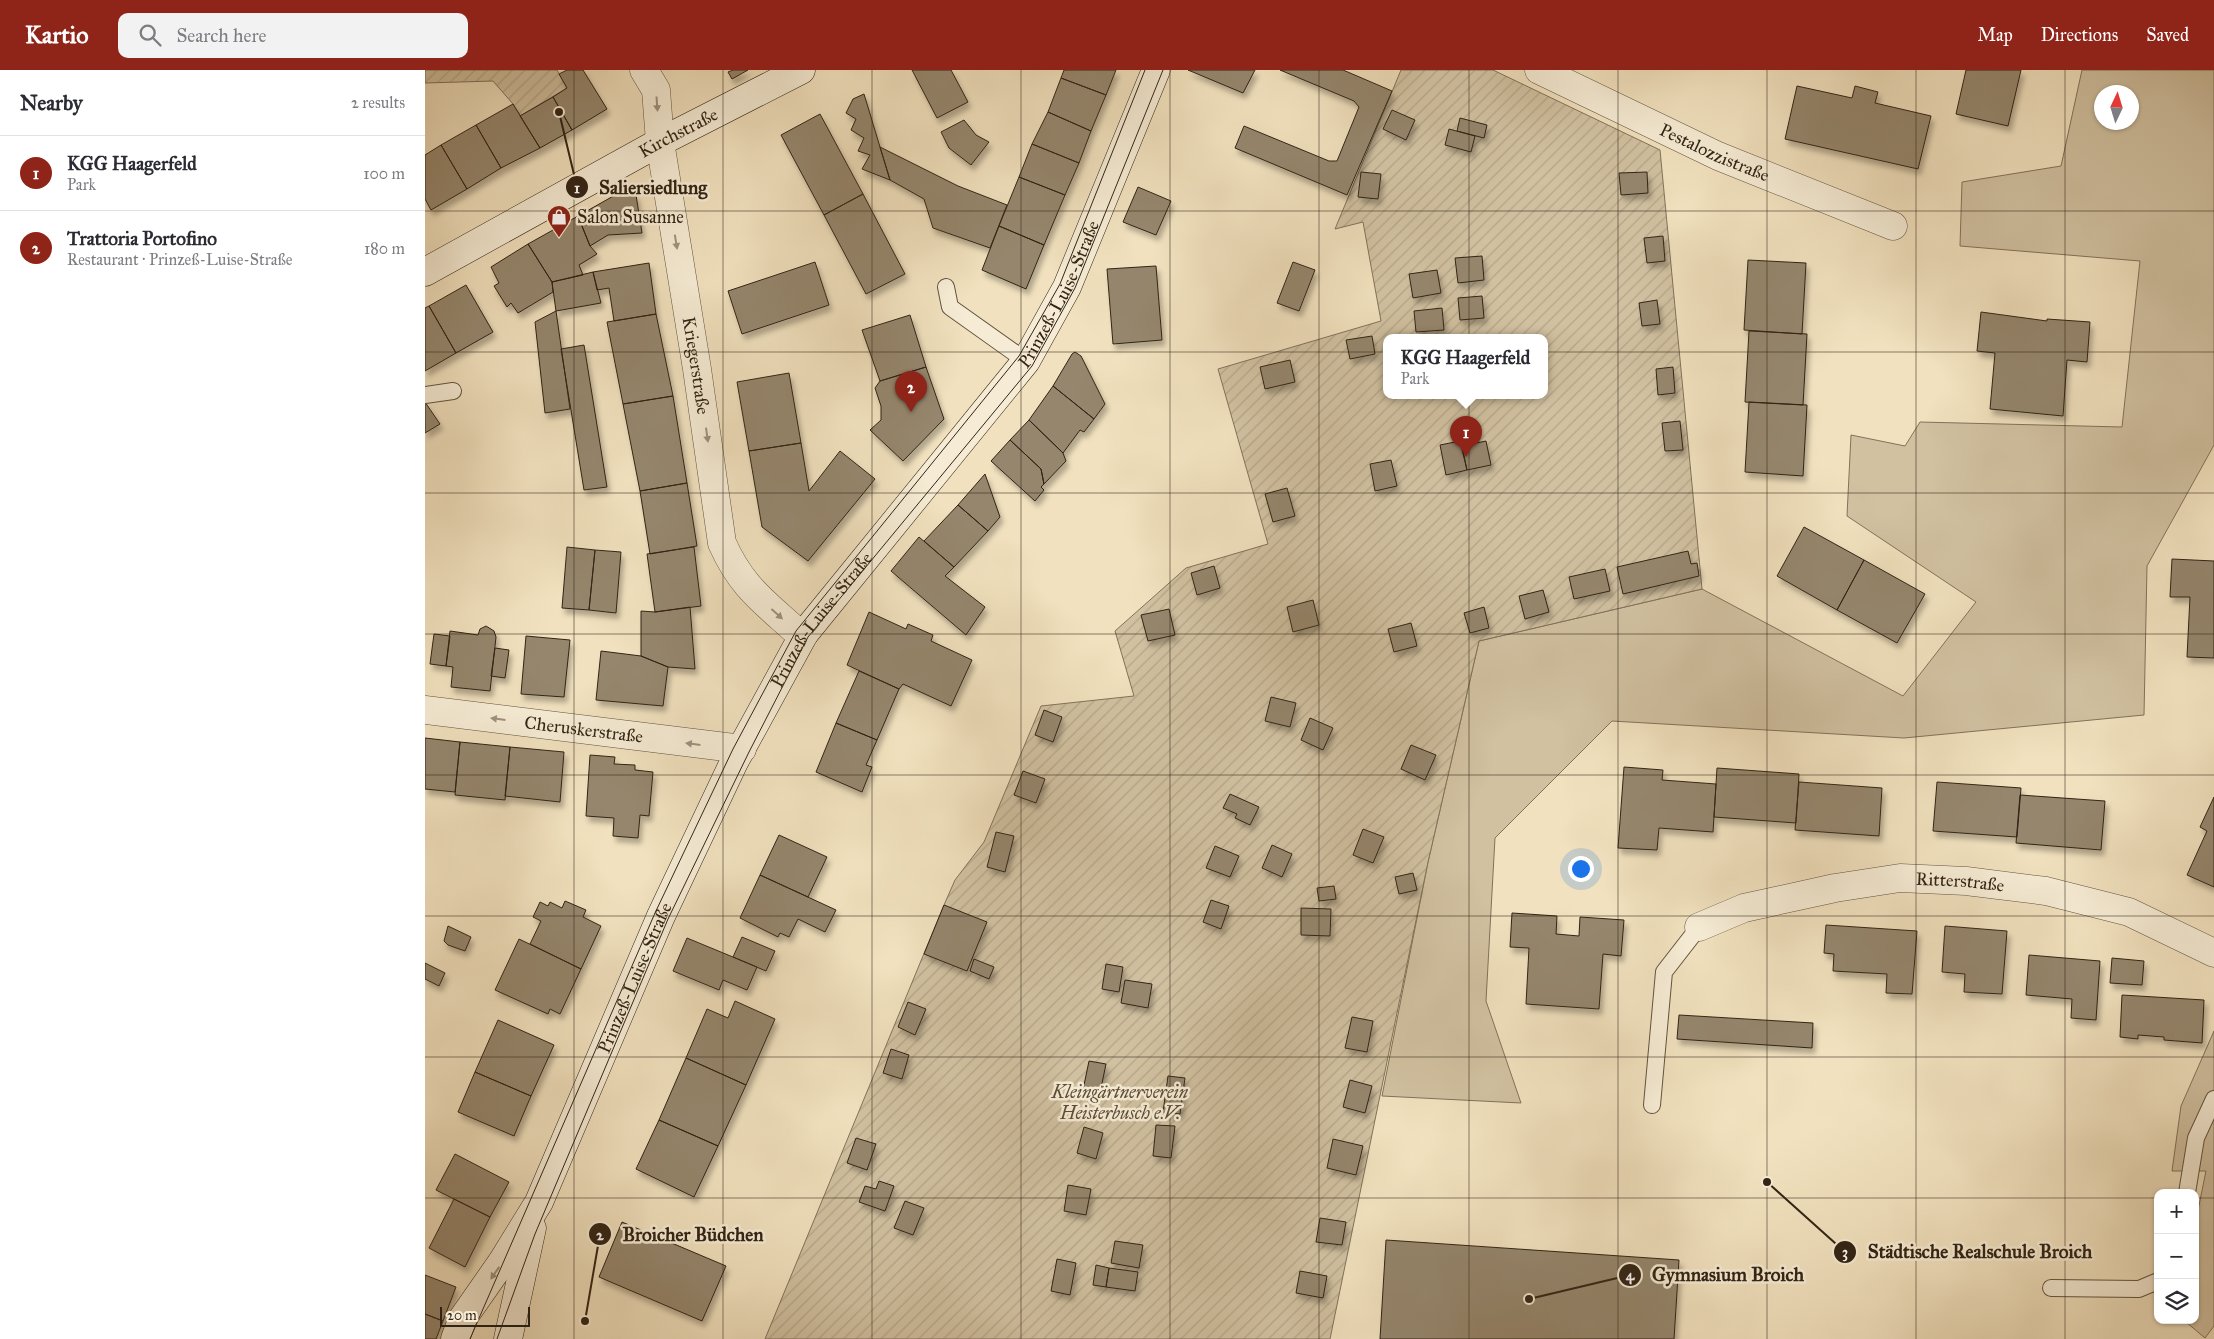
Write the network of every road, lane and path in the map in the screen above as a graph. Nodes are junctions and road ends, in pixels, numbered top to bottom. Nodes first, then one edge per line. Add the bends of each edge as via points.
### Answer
1 (644, 70) edge
2 (801, 70) edge
3 (1157, 70) edge
4 (1539, 70) edge
5 (660, 142) junction
6 (1893, 226) dead end
7 (425, 272) edge
8 (946, 288) dead end
9 (1026, 361) junction
10 (453, 391) dead end
11 (425, 395) edge
12 (803, 634) junction
13 (425, 710) edge
14 (742, 749) junction
15 (1699, 927) joint
16 (2214, 953) edge
17 (2214, 1099) edge
18 (1652, 1106) dead end
19 (2188, 1189) edge
20 (539, 1202) junction
21 (2154, 1283) edge
22 (2051, 1288) dead end
23 (455, 1339) edge
24 (508, 1339) edge

1 -> 5 street, Kriegerstraße via 656,90
2 - 5 street, Kirchstraße
3 - 9 street, Prinzeß-Luise-Straße via 1067,287
4 - 6 street, Pestalozzistraße via 1718,156
5 - 7 street, Kirchstraße
5 -> 12 street, Kriegerstraße via 722,543 734,568 751,591
8 - 9 lane via 950,307
9 - 12 street, Prinzeß-Luise-Straße
10 - 11 lane
12 - 14 street, Prinzeß-Luise-Straße
14 -> 13 street, Cheruskerstraße
14 - 20 street, Prinzeß-Luise-Straße via 661,916
15 - 16 street, Ritterstraße via 1744,908 1835,888 1900,878 1966,881 2047,891 2129,912
15 - 18 lane via 1664,972
17 - 19 lane via 2196,1138
20 -> 23 street, Prinzeß-Luise-Straße via 463,1318
20 - 24 street, Prinzeß-Luise-Straße
21 - 22 lane via 2139,1289

